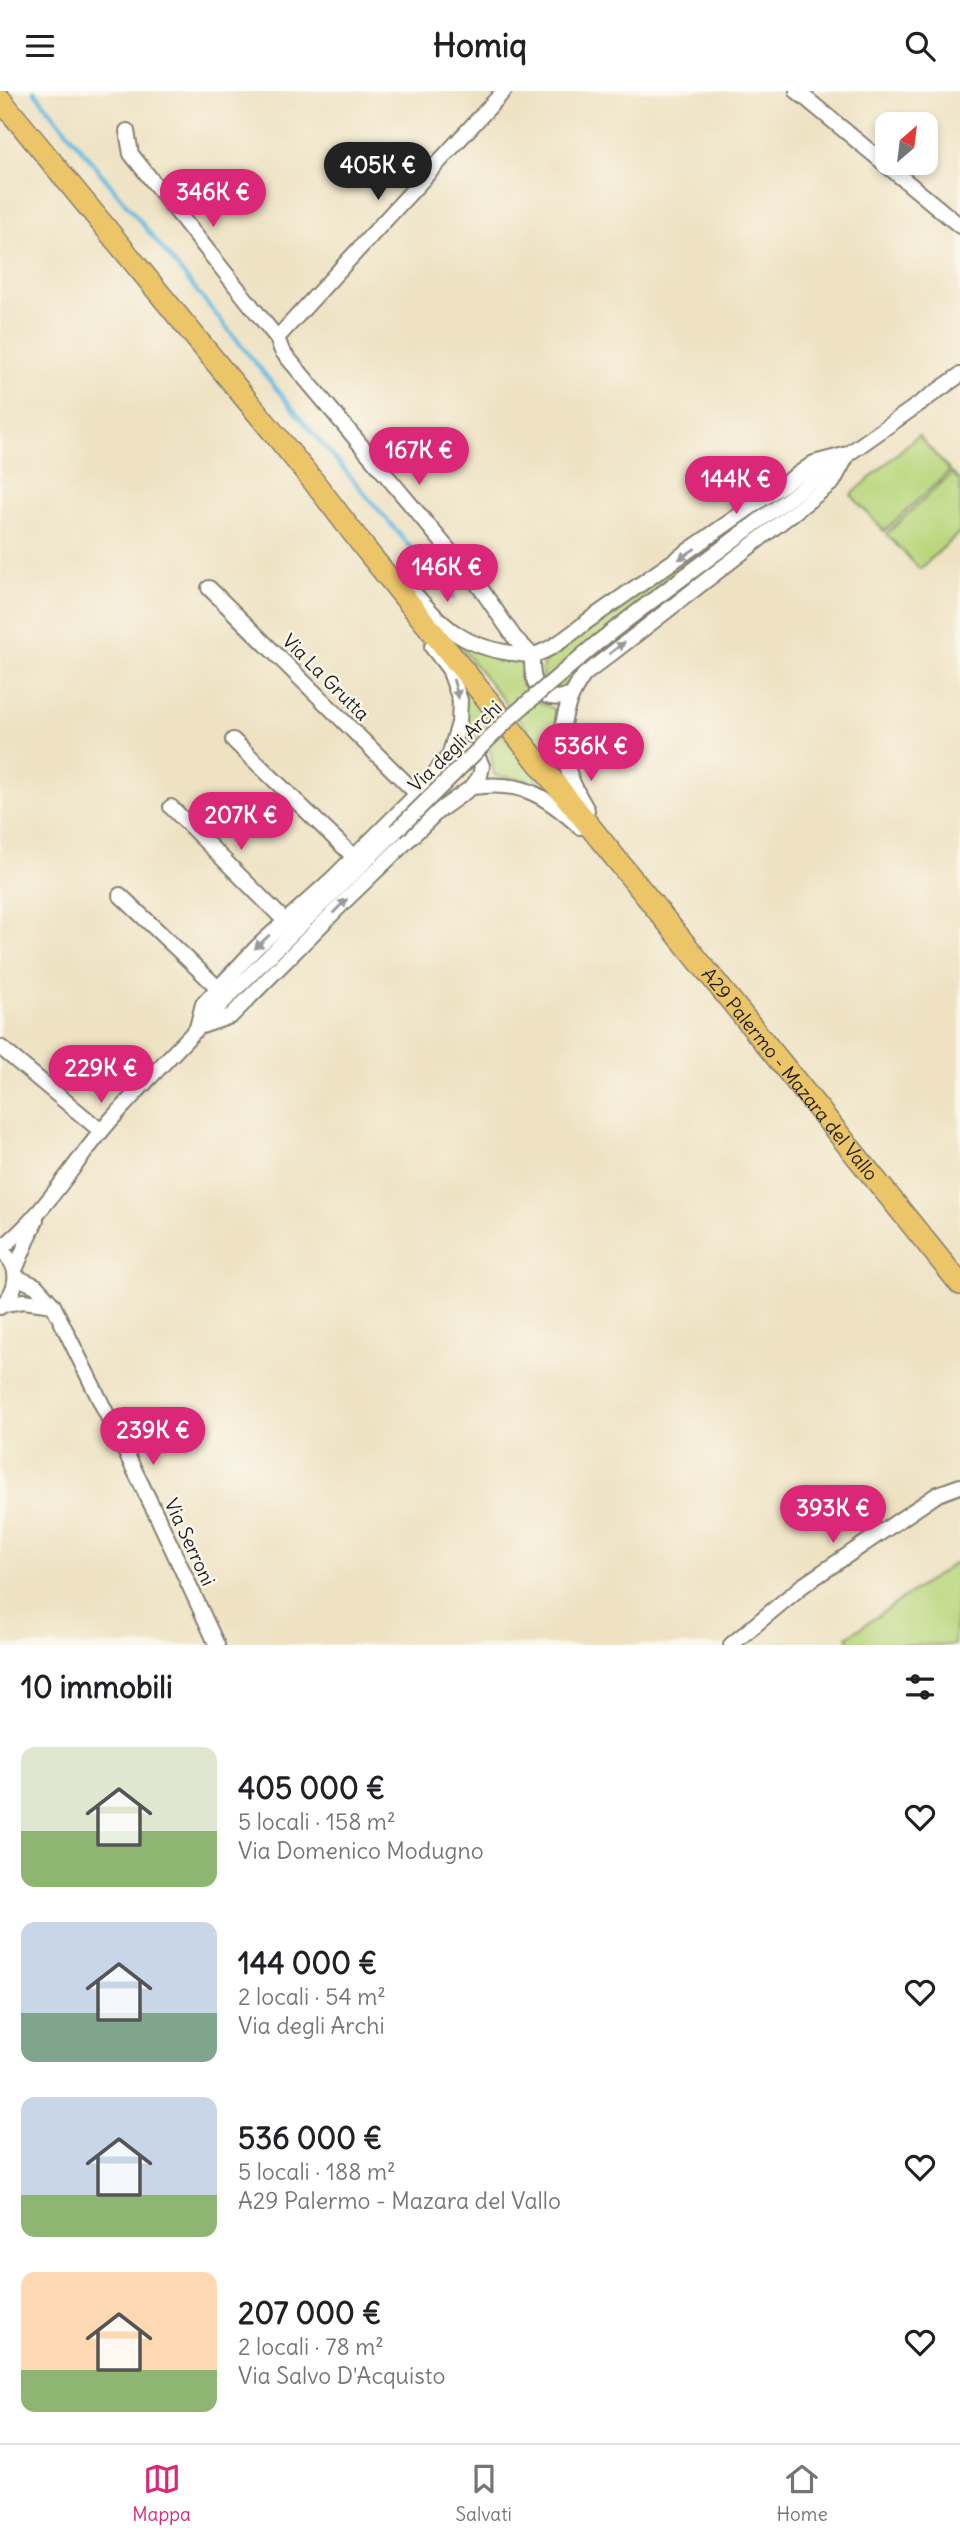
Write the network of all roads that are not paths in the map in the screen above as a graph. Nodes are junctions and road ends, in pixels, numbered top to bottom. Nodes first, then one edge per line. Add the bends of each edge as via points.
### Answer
1 (504, 91) edge
2 (797, 91) edge
3 (0, 99) edge
4 (127, 131) dead end
5 (960, 226) edge
6 (276, 338) junction
7 (960, 375) edge
8 (848, 454) junction
9 (367, 551) junction
10 (209, 588) dead end
11 (532, 655) junction
12 (570, 696) junction
13 (233, 740) dead end
14 (449, 756) junction
15 (472, 787) junction
16 (417, 794) junction
17 (171, 807) dead end
18 (354, 857) junction
19 (620, 865) junction
20 (120, 895) dead end
21 (285, 921) junction
22 (218, 988) junction
23 (197, 1028) junction
24 (0, 1047) edge
25 (101, 1131) junction
26 (40, 1212) junction
27 (0, 1249) edge
28 (16, 1274) junction
29 (960, 1284) edge
30 (1, 1305) edge
31 (53, 1305) junction
32 (960, 1486) edge
33 (217, 1645) edge
34 (731, 1645) edge

1 - 6 street
2 - 5 street
3 - 9 main road, A29 Palermo - Mazara del Vallo
4 - 6 street via 131,154
6 - 11 street
7 - 8 street, Via degli Archi
8 -> 11 street via 814,463 611,606
12 -> 8 street via 600,661 833,482
8 - 23 street, Via degli Archi, bridge via 597,643 512,716
9 - 11 street via 444,627 497,651
9 -> 14 street via 396,602 449,669 456,685 459,723
9 - 19 main road, A29 Palermo - Mazara del Vallo
10 - 16 street, Via La Grutta
11 - 12 street via 531,674 538,689 557,699
12 - 19 street via 561,726 568,773
13 - 18 street
14 - 15 street via 462,750 478,757 481,776
14 - 16 street
15 - 19 street via 511,785 538,793
23 -> 15 street via 231,1016 427,822
16 - 18 street
17 - 21 street
18 - 21 street
19 - 29 main road, A29 Palermo - Mazara del Vallo
20 - 22 street
21 -> 22 street
22 - 23 street via 202,1004
23 - 25 street, Via degli Archi
24 - 25 street
25 - 26 street, Via degli Archi
26 - 27 street, Via degli Archi
26 - 28 street, Via degli Archi
27 - 28 street
28 - 30 street, Via degli Archi via 14,1290
28 - 31 street, Via Serroni via 36,1286
30 - 31 street via 24,1301
31 - 33 street, Via Serroni
32 - 34 street via 939,1495 802,1586

